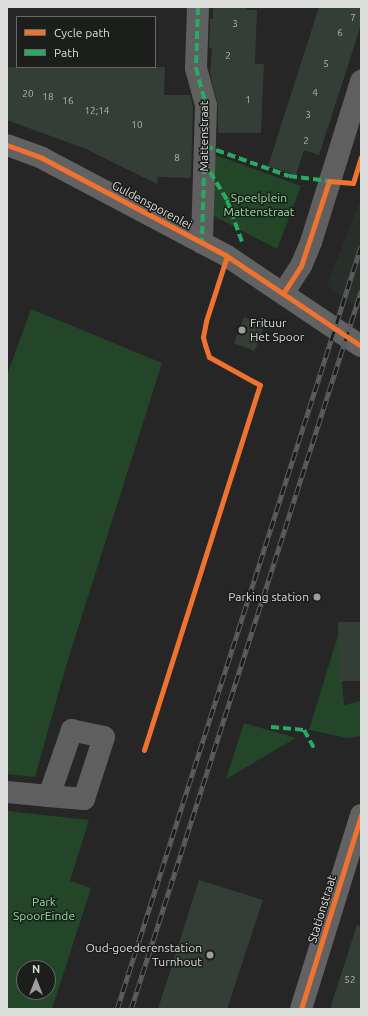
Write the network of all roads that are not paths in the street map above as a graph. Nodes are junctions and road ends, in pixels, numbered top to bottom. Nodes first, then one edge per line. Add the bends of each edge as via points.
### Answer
1 (198, 7) edge
2 (361, 81) edge
3 (7, 145) edge
4 (202, 243) junction
5 (284, 292) junction
6 (361, 346) edge
7 (7, 792) edge
8 (49, 796) dead end
9 (361, 815) edge
10 (301, 1009) edge

1 - 4 street, Mattenstraat via 196,68 206,106
2 - 5 street via 311,242 301,266
3 - 4 street, Guldensporenlei via 42,158
4 - 5 street, Guldensporenlei
5 - 6 street, Guldensporenlei
7 - 8 street
9 - 10 street, Stationstraat

